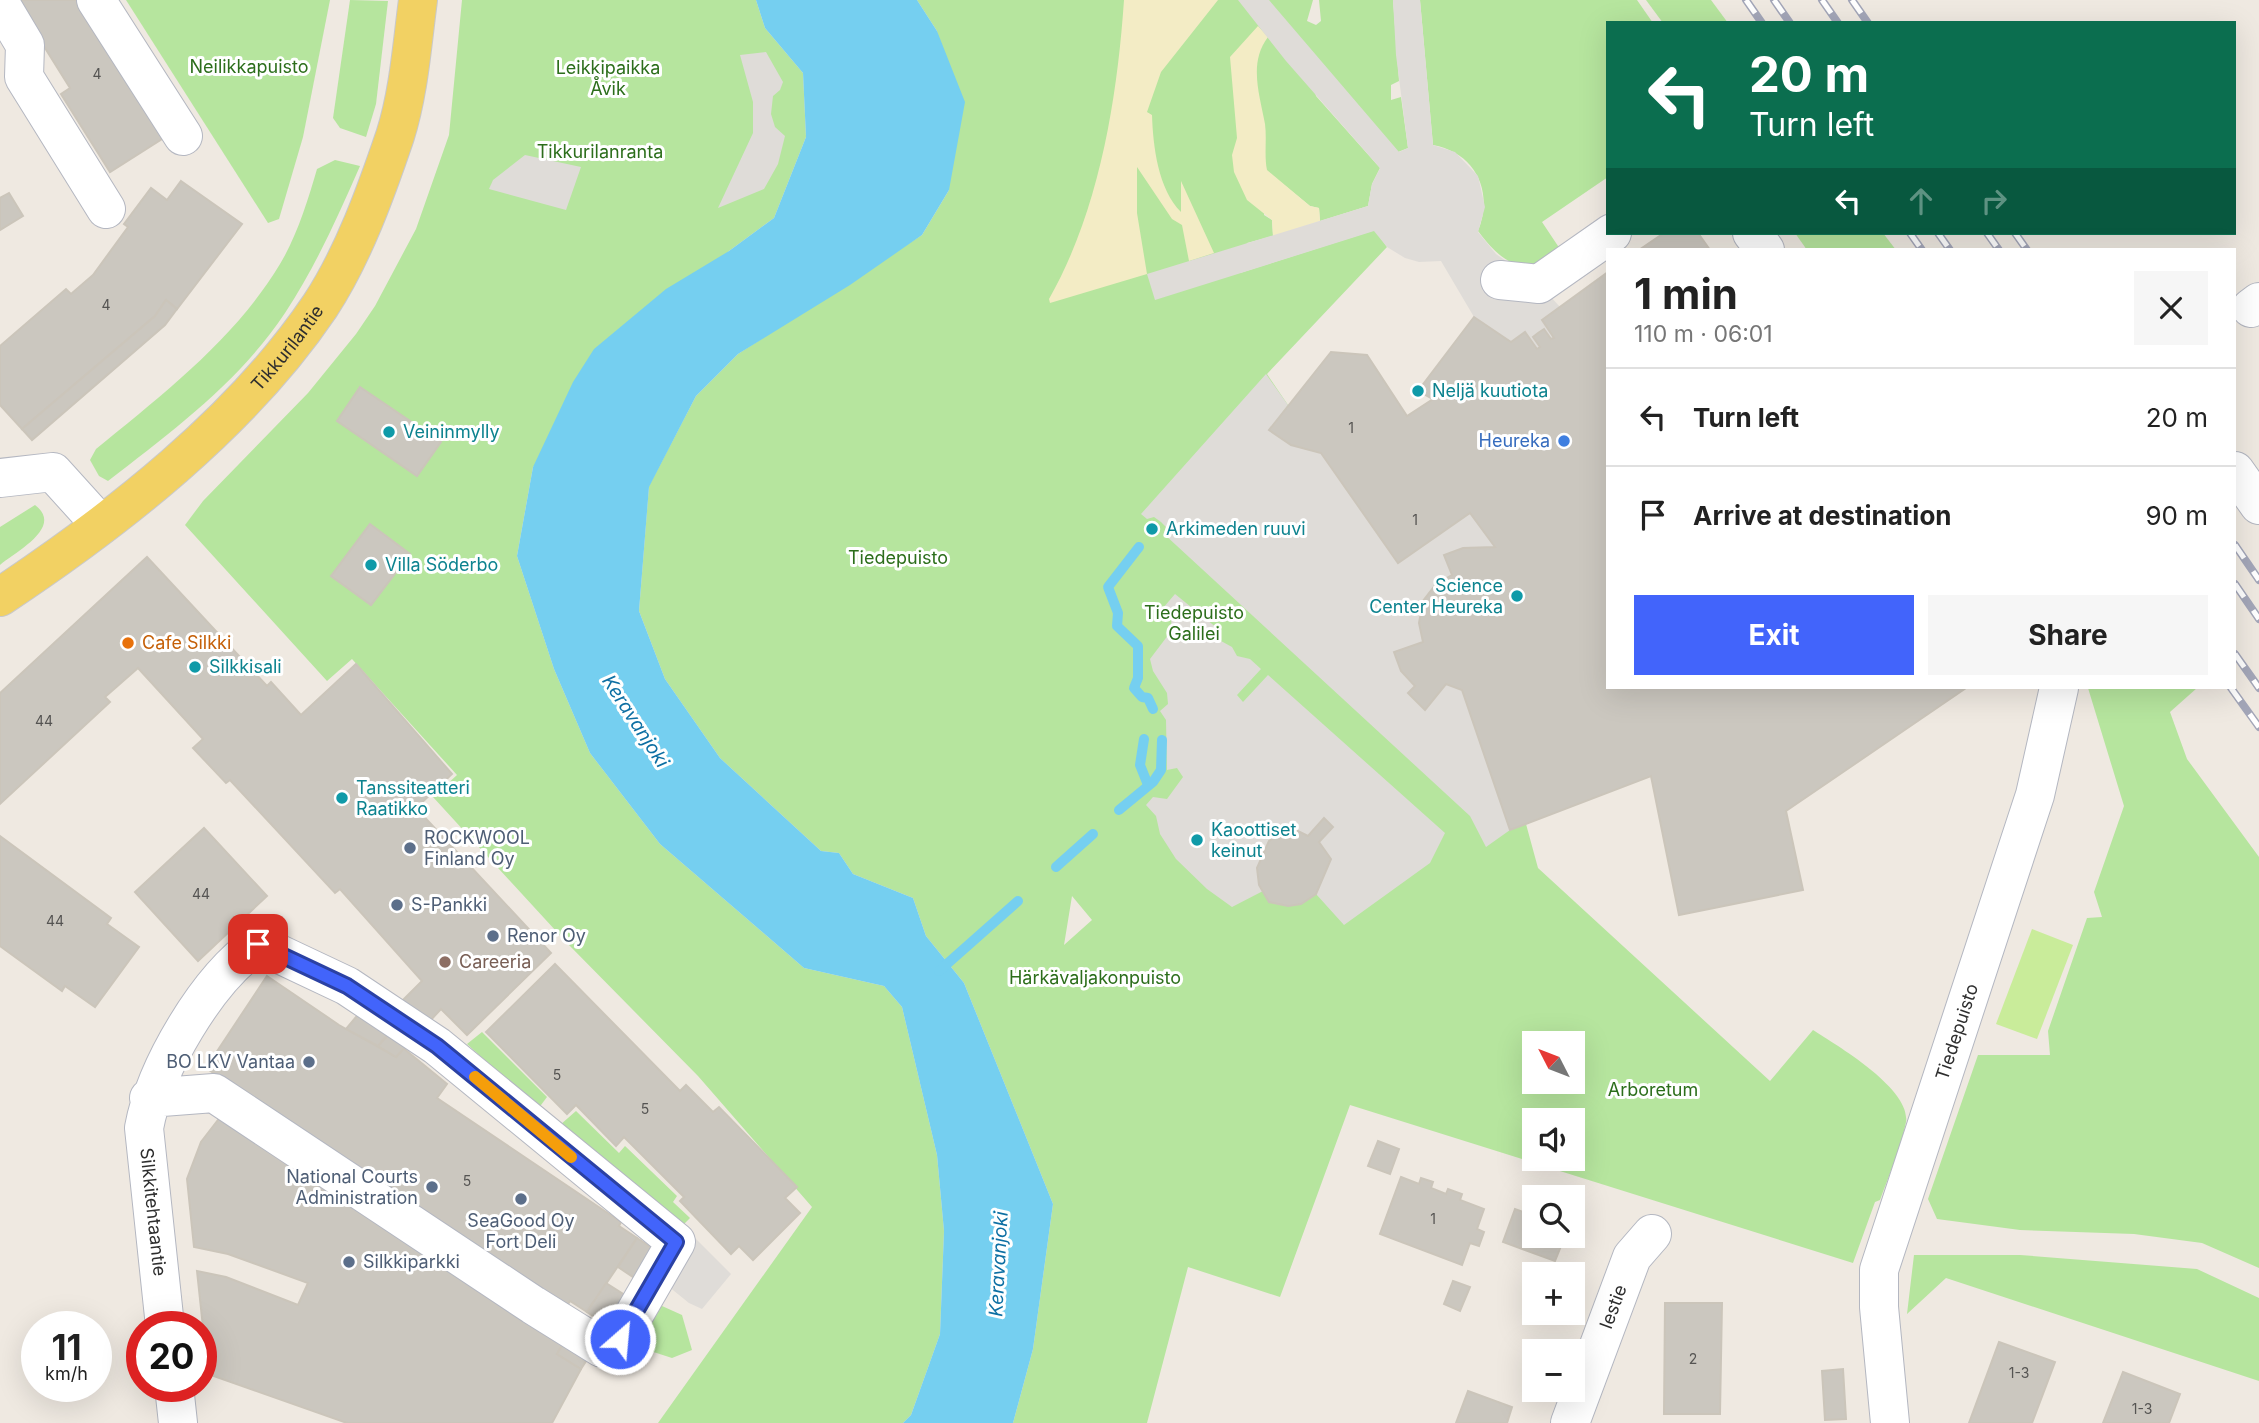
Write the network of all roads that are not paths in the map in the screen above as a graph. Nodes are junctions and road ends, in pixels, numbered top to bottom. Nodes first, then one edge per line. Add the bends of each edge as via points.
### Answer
1 (96, 0) edge
2 (407, 0) edge
3 (418, 0) edge
4 (0, 3) edge
5 (412, 43) junction
6 (183, 136) dead end
7 (106, 209) dead end
8 (1609, 235) edge
9 (1500, 280) dead end
10 (2236, 472) edge
11 (0, 478) edge
12 (2259, 505) edge
13 (101, 525) junction
14 (40, 572) junction
15 (0, 597) edge
16 (0, 619) edge
17 (2059, 689) edge
18 (149, 1098) junction
19 (1652, 1234) dead end
20 (163, 1311) edge
21 (176, 1402) edge
22 (178, 1423) edge
23 (1570, 1423) edge
24 (1890, 1423) edge

1 - 6 street
2 - 5 main road, Tikkurilantie
3 - 5 main road, Tikkurilantie
4 - 7 street via 25,45 24,77
5 - 13 main road, Tikkurilantie via 395,135 355,239 322,303 232,413
8 - 9 street via 1539,284
10 - 12 street
11 - 13 street via 52,472
13 - 14 main road, Tikkurilantie
14 - 15 main road, Tikkurilantie
14 - 16 main road, Tikkurilantie
17 - 24 street, Tiedepuisto via 2035,795 1879,1270
18 - 18 street via 197,1009 223,972 258,944 447,1035 676,1242 613,1347 603,1348 214,1093
18 - 20 street, Silkkitehtaantie via 144,1128
19 - 23 street, Iestie via 1632,1258
21 - 22 street

